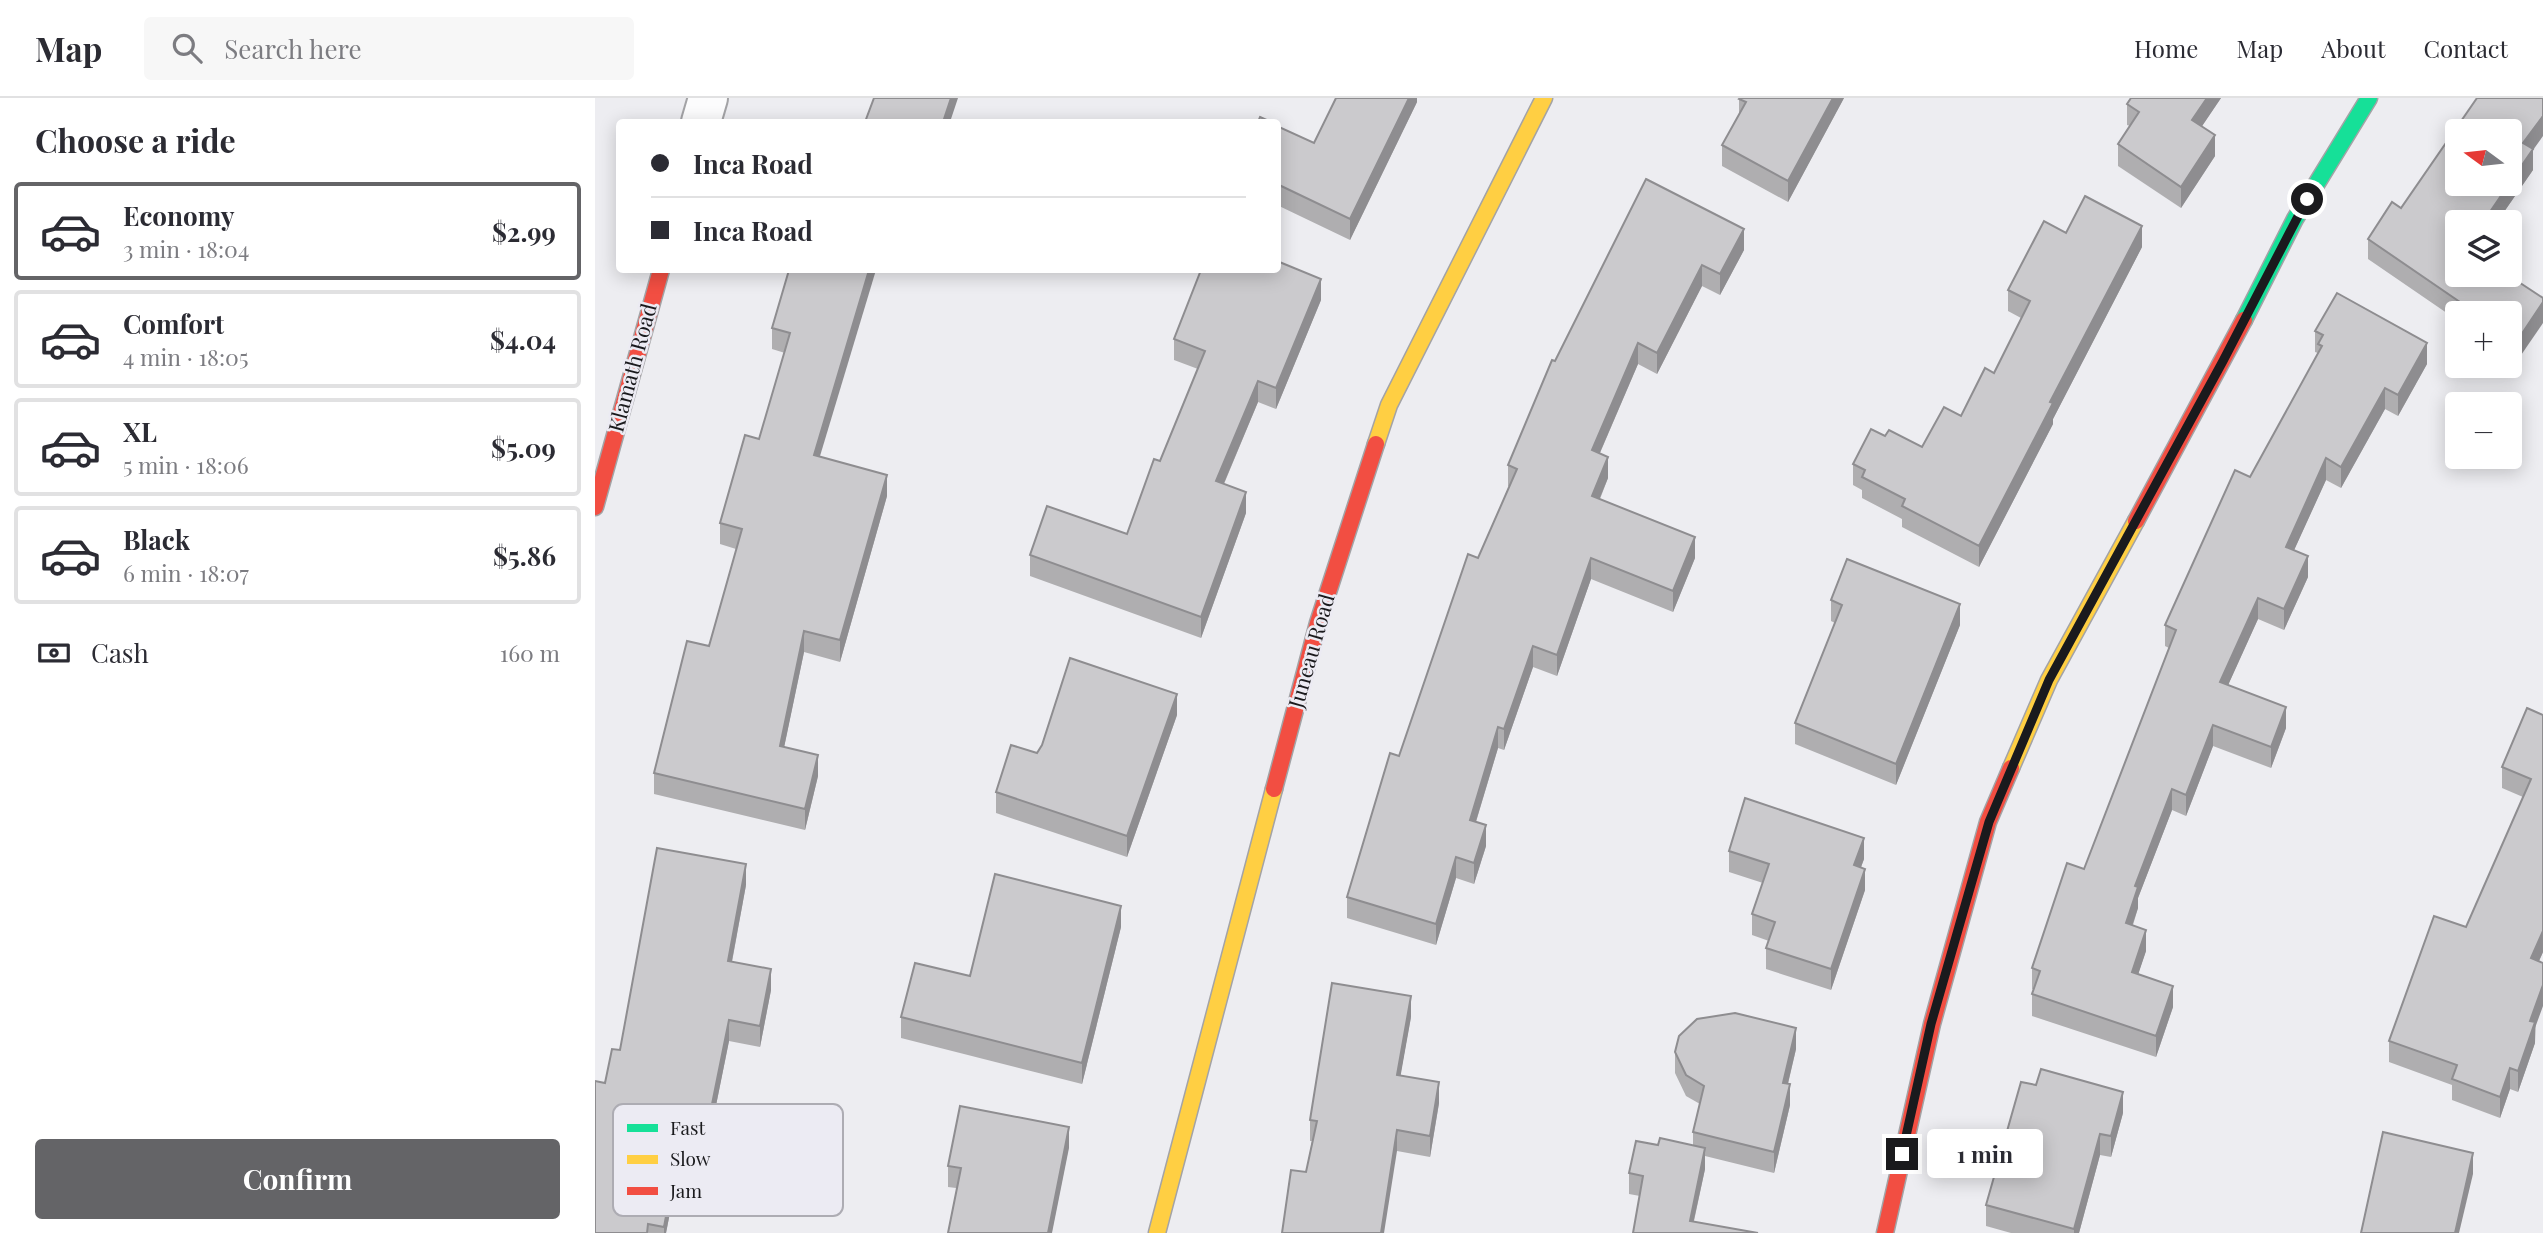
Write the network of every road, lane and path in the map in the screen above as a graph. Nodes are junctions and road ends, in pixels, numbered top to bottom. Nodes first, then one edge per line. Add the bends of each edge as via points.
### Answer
1 (708, 98) edge
2 (1544, 98) edge
3 (2369, 98) edge
4 (702, 119) edge
5 (660, 273) edge
6 (595, 507) edge
7 (1157, 1233) edge
8 (1885, 1233) edge

1 - 4 street
2 - 7 street, Juneau Road via 1389,405 1318,623
3 - 8 street via 2295,219 2049,680 1989,822 1931,1024
5 - 6 street, Klamath Road

